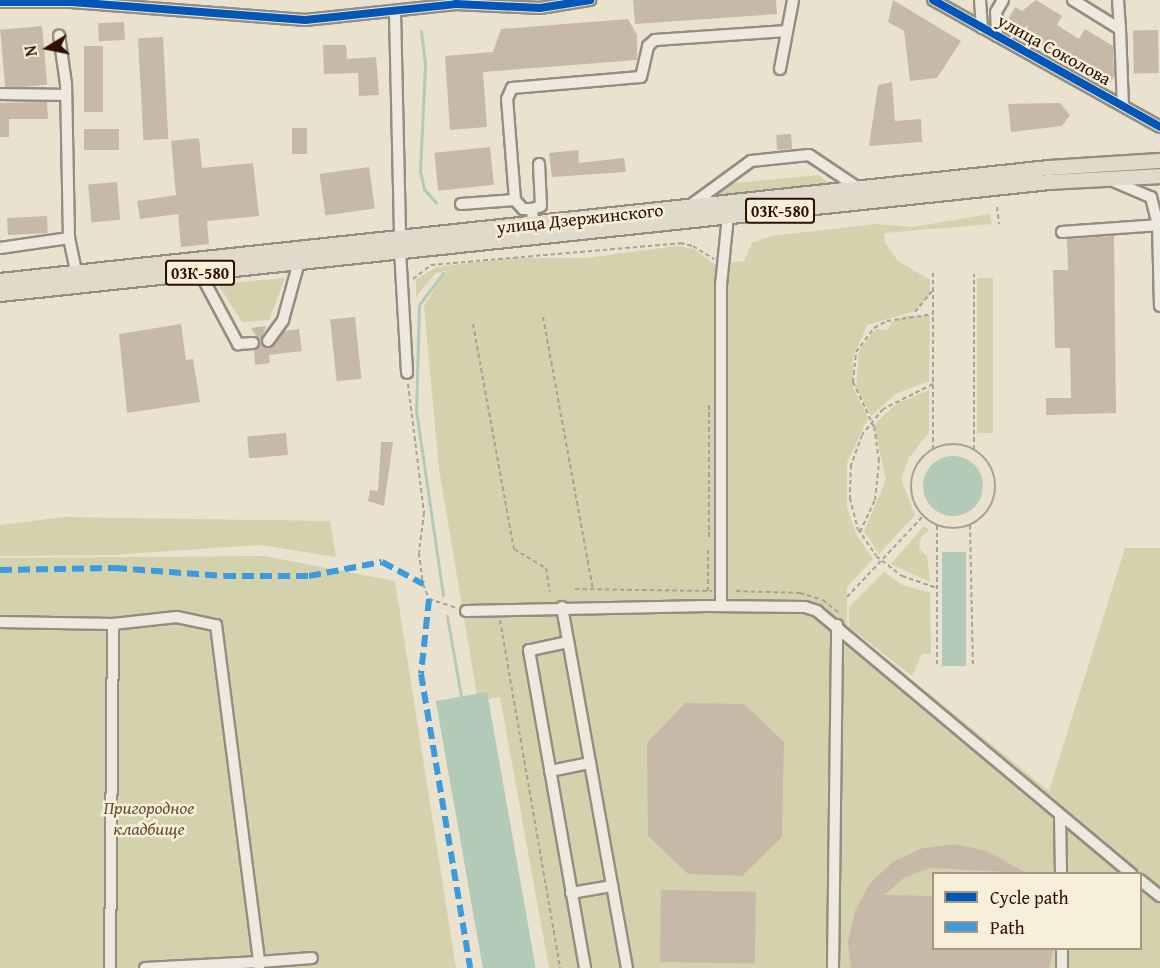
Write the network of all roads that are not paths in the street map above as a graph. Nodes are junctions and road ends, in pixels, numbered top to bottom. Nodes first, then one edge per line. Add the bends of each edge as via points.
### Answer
1 (590, 0) edge
2 (793, 0) edge
3 (933, 0) edge
4 (980, 0) edge
5 (1004, 0) edge
6 (1073, 0) edge
7 (1118, 0) edge
8 (71, 1) edge
9 (456, 2) edge
10 (0, 3) edge
11 (504, 4) edge
12 (415, 5) edge
13 (395, 12) junction
14 (982, 28) junction
15 (1120, 29) junction
16 (787, 31) junction
17 (58, 35) dead end
18 (997, 36) junction
19 (780, 69) dead end
20 (2, 94) dead end
21 (66, 95) junction
22 (1123, 106) junction
23 (1160, 127) edge
24 (1160, 161) edge
25 (539, 164) dead end
26 (1160, 176) edge
27 (1090, 180) junction
28 (861, 189) junction
29 (514, 200) junction
30 (461, 204) dead end
31 (688, 207) junction
32 (532, 209) junction
33 (729, 210) junction
34 (1160, 212) edge
35 (533, 224) junction
36 (1159, 225) edge
37 (1062, 232) dead end
38 (69, 238) junction
39 (400, 244) junction
40 (0, 248) edge
41 (299, 262) junction
42 (76, 272) junction
43 (200, 273) junction
44 (0, 280) edge
45 (0, 294) edge
46 (1160, 306) edge
47 (268, 341) dead end
48 (253, 343) dead end
49 (408, 372) road end
50 (721, 606) junction
51 (562, 607) junction
52 (466, 611) road end
53 (0, 622) edge
54 (113, 624) junction
55 (837, 625) junction
56 (568, 642) junction
57 (590, 763) junction
58 (550, 771) junction
59 (1060, 815) junction
60 (1061, 872) edge
61 (1131, 872) edge
62 (1142, 882) edge
63 (612, 885) junction
64 (571, 892) junction
65 (1160, 896) edge
66 (1062, 950) edge
67 (312, 958) dead end
68 (259, 965) edge
69 (110, 968) edge
70 (145, 968) edge
71 (585, 968) edge
72 (627, 968) edge
73 (833, 968) edge
74 (1062, 968) edge

1 - 11 street
2 - 16 street
3 - 14 street, улица Соколова
4 - 14 street
5 - 18 street via 996,12
6 - 15 street
7 - 15 street
8 - 10 street
8 - 13 street via 305,20
9 - 11 street
9 - 12 street
12 - 13 street
13 - 39 street
14 - 18 street, улица Соколова
15 - 22 street
16 - 19 street
16 - 29 street via 655,40 648,46 641,77 512,88 507,99
17 - 21 street
18 - 22 street, улица Соколова
20 - 21 street
21 - 38 street
22 - 23 street, улица Соколова
24 - 28 main road, улица Дзержинского / 03К-580
25 - 32 street via 541,206
26 - 27 main road, улица Дзержинского / 03К-580
27 - 33 main road, улица Дзержинского / 03К-580
27 - 36 street via 1142,190 1151,197
28 - 31 street via 809,155 751,161
28 - 33 main road, улица Дзержинского / 03К-580
29 - 30 street
29 - 32 street via 523,209
31 - 33 main road, улица Дзержинского / 03К-580
31 - 35 main road, улица Дзержинского / 03К-580
32 - 35 street
33 - 39 main road, улица Дзержинского / 03К-580
33 - 50 street via 721,285
34 - 36 street
35 - 39 main road, улица Дзержинского / 03К-580
36 - 37 street
36 - 46 street
38 - 40 street
38 - 42 street
39 - 41 main road, улица Дзержинского / 03К-580
39 - 42 main road, улица Дзержинского / 03К-580
39 - 49 street
41 - 43 main road, улица Дзержинского / 03К-580
41 - 47 street via 283,320
42 - 44 main road, улица Дзержинского / 03К-580
43 - 45 main road, улица Дзержинского / 03К-580
43 - 48 street via 238,344
50 - 51 street
50 - 55 street via 805,607
51 - 52 street
51 - 56 street
53 - 54 street
54 - 68 street via 177,617 216,625
54 - 69 street
55 - 59 street
55 - 73 street
56 - 57 street
56 - 58 street via 529,650
57 - 58 street
57 - 63 street
58 - 64 street
59 - 60 street
59 - 61 street
62 - 65 street
63 - 64 street
63 - 72 street
64 - 71 street
66 - 74 street
67 - 68 street
68 - 70 street

